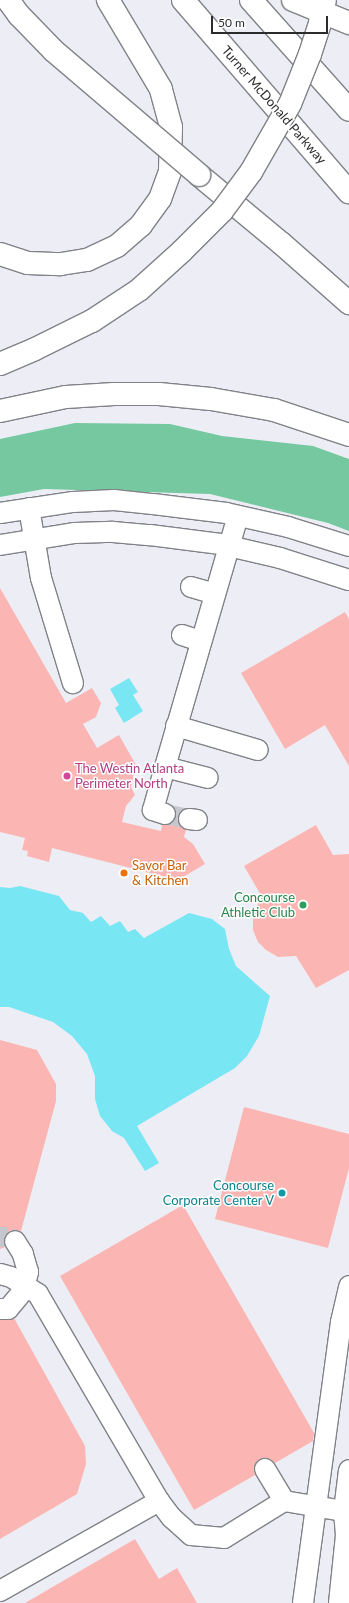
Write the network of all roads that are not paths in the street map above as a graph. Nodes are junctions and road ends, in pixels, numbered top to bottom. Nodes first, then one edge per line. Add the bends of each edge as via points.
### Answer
1 (8, 0) edge
2 (108, 0) edge
3 (183, 0) edge
4 (251, 0) edge
5 (293, 0) edge
6 (325, 0) edge
7 (349, 24) edge
8 (349, 110) edge
9 (349, 192) edge
10 (0, 254) edge
11 (349, 303) edge
12 (0, 364) edge
13 (0, 411) edge
14 (349, 435) edge
15 (30, 508) junction
16 (0, 513) edge
17 (238, 516) junction
18 (34, 540) junction
19 (0, 545) edge
20 (228, 546) junction
21 (349, 546) edge
22 (349, 580) edge
23 (191, 587) dead end
24 (214, 594) junction
25 (73, 683) dead end
26 (176, 726) junction
27 (258, 750) dead end
28 (165, 767) junction
29 (208, 778) dead end
30 (165, 814) tunnel mouth
31 (15, 1241) dead end
32 (0, 1274) edge
33 (25, 1284) junction
34 (349, 1286) edge
35 (0, 1309) edge
36 (346, 1314) edge
37 (341, 1383) edge
38 (265, 1469) dead end
39 (349, 1470) edge
40 (159, 1501) junction
41 (284, 1501) junction
42 (315, 1506) junction
43 (344, 1511) junction
44 (348, 1535) edge
45 (0, 1591) edge
46 (303, 1603) edge
47 (339, 1603) edge

1 - 11 highway, bridge via 54,51 90,84
2 - 10 highway via 161,90 171,127 170,171 160,199 141,225 117,246 87,260 61,264 28,263
3 - 9 highway, Turner McDonald Parkway
4 - 8 highway
5 - 7 highway, bridge
6 - 12 highway, bridge via 310,54 290,104 251,172 222,211 139,290 92,321
13 - 14 highway via 66,397 159,394 211,399 274,410
15 - 16 street
15 - 17 street via 114,500
15 - 18 street
17 - 20 street
17 - 21 street via 288,527
18 - 19 street
18 - 20 street via 113,532
18 - 25 street via 41,578
20 - 22 street via 280,558
20 - 24 street
23 - 24 street
24 - 26 street via 191,638
26 - 27 street
26 - 28 street
28 - 29 street
28 - 30 street via 153,810
31 - 33 street via 26,1262 28,1272
32 - 33 street
33 - 35 street via 23,1291 8,1309
33 - 40 street via 38,1294
34 - 36 street
36 - 37 street
37 - 42 street
38 - 41 street
39 - 43 street
40 - 41 street via 171,1517 191,1534 224,1538
40 - 45 street
41 - 42 street
42 - 43 street
42 - 46 street
43 - 44 street
44 - 47 street

